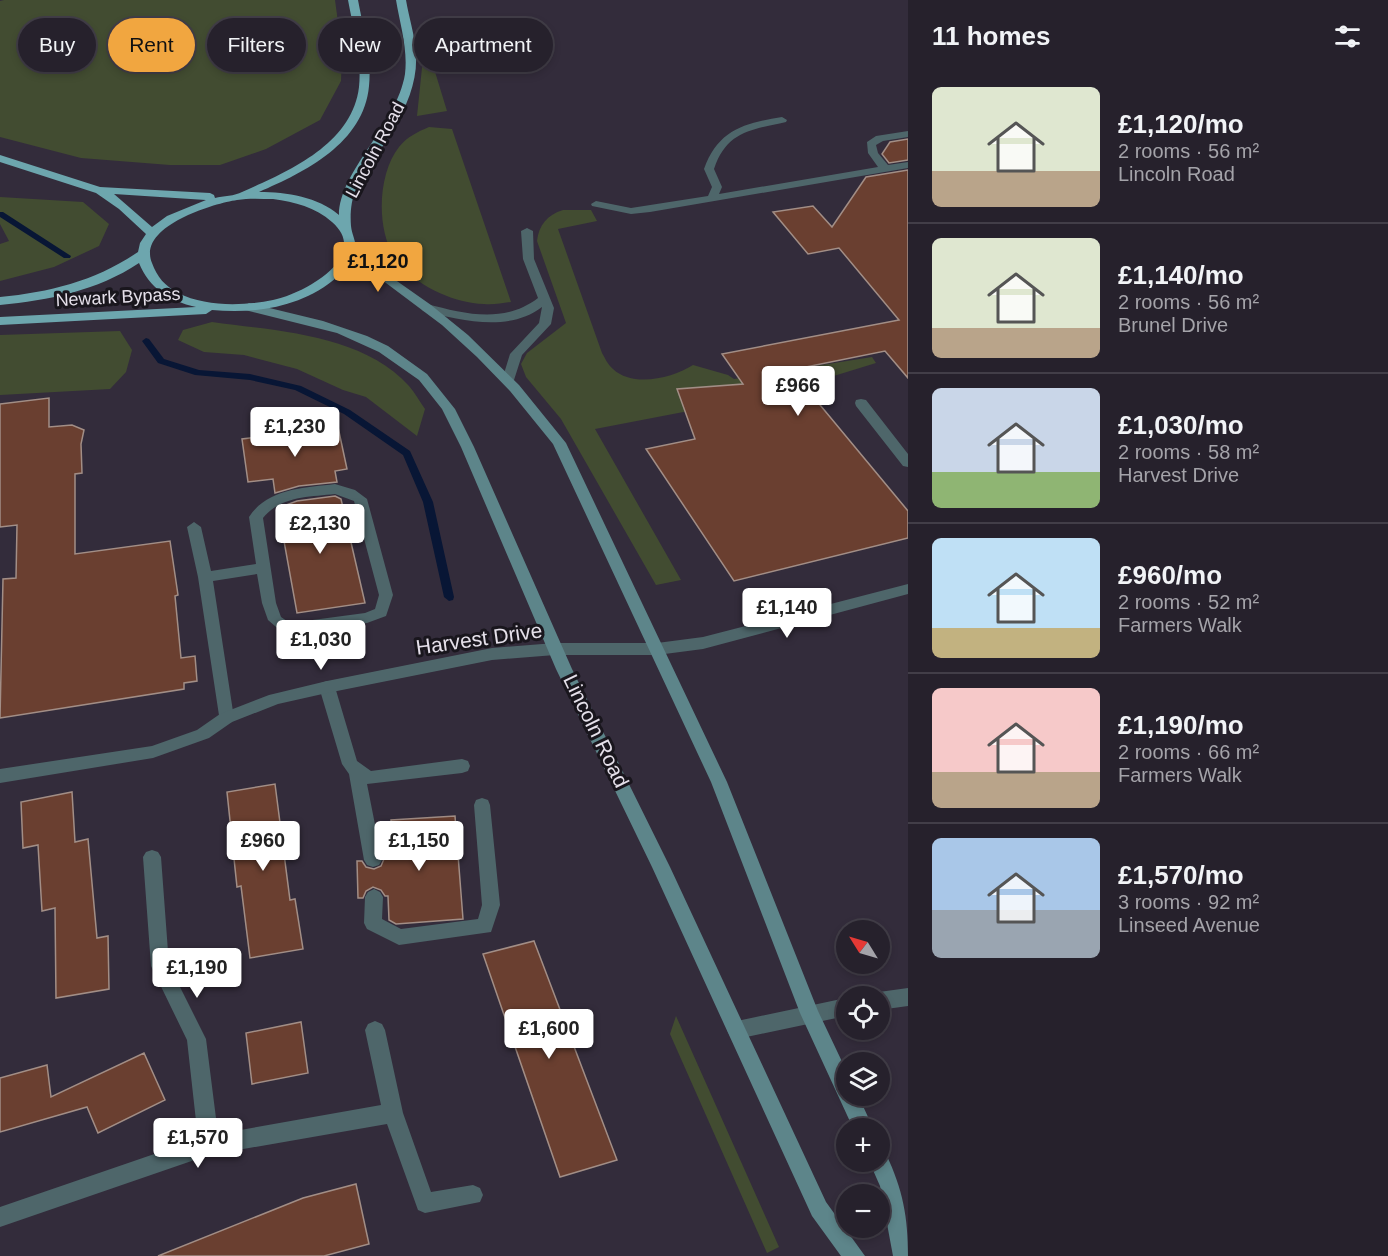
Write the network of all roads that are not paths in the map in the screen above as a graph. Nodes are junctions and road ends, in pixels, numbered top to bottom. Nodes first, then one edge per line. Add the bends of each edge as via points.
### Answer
1 (353, 0) edge
2 (401, 0) edge
3 (782, 120) dead end
4 (908, 134) edge
5 (0, 158) edge
6 (908, 165) edge
7 (885, 169) junction
8 (99, 190) junction
9 (233, 197) junction
10 (712, 198) junction
11 (596, 204) dead end
12 (345, 229) junction
13 (527, 231) dead end
14 (153, 234) junction
15 (350, 251) junction
16 (144, 254) junction
17 (544, 299) junction
18 (0, 301) edge
19 (243, 308) junction
20 (427, 308) junction
21 (0, 321) edge
22 (508, 380) junction
23 (861, 403) dead end
24 (908, 462) edge
25 (194, 527) dead end
26 (262, 568) junction
27 (205, 578) junction
28 (908, 589) edge
29 (555, 649) junction
30 (657, 649) junction
31 (327, 687) junction
32 (226, 718) junction
33 (462, 766) dead end
34 (357, 772) junction
35 (0, 776) edge
36 (482, 806) dead end
37 (152, 857) dead end
38 (373, 860) dead end
39 (374, 897) dead end
40 (908, 997) edge
41 (890, 999) edge
42 (836, 1009) edge
43 (809, 1013) junction
44 (375, 1030) dead end
45 (737, 1030) junction
46 (836, 1070) edge
47 (393, 1113) junction
48 (209, 1145) junction
49 (884, 1172) edge
50 (473, 1195) dead end
51 (0, 1217) edge
52 (854, 1256) edge
53 (904, 1256) edge

1 - 9 highway, Lincoln Road via 365,79 363,96 351,124 319,158 291,174
2 - 12 highway, Lincoln Road via 411,56 406,90 349,193
3 - 10 street via 750,125 718,147 709,169 717,186
4 - 7 street via 880,138 872,144 873,153
5 - 8 highway
6 - 7 street
7 - 10 street
8 - 9 highway
8 - 14 highway
9 - 12 highway via 273,196 304,202 329,213
9 - 14 highway via 184,211
10 - 11 street via 631,211
12 - 15 highway, Lincoln Road
13 - 17 street via 525,250
14 - 16 highway
15 - 19 highway via 338,272 323,285 290,300
15 - 20 main road
16 - 18 highway, Newark Bypass via 125,268 85,286 53,295
16 - 19 highway via 150,276 172,294 195,303
17 - 20 street via 535,309 495,319
17 - 22 street via 548,308 545,324 516,354
19 - 21 highway, Newark Bypass
19 - 29 main road, Lincoln Road via 338,327 387,350 424,378 443,400 461,435
20 - 22 main road
22 - 30 main road via 559,443
23 - 24 street
25 - 27 street
26 - 26 street via 256,517 261,508 277,498 335,489 360,500 386,595 381,612 367,618 288,629 275,620
26 - 27 street
27 - 32 street
28 - 30 street, Harvest Drive via 703,643
29 - 30 street, Harvest Drive
29 - 31 street, Harvest Drive via 492,654
29 - 45 main road, Lincoln Road
30 - 43 main road via 719,782
31 - 32 street, Harvest Drive via 275,699
31 - 34 street via 350,764
32 - 35 street, Harvest Drive via 203,734 153,752
33 - 34 street via 369,777
34 - 38 street
36 - 39 street via 492,905 485,926 399,937 373,923
37 - 48 street via 160,966 196,1039
40 - 41 street
42 - 43 street
43 - 45 street
43 - 46 main road
44 - 47 street
45 - 52 main road, Lincoln Road via 819,1209
47 - 48 street
47 - 50 street via 425,1203
48 - 51 street
49 - 53 main road

